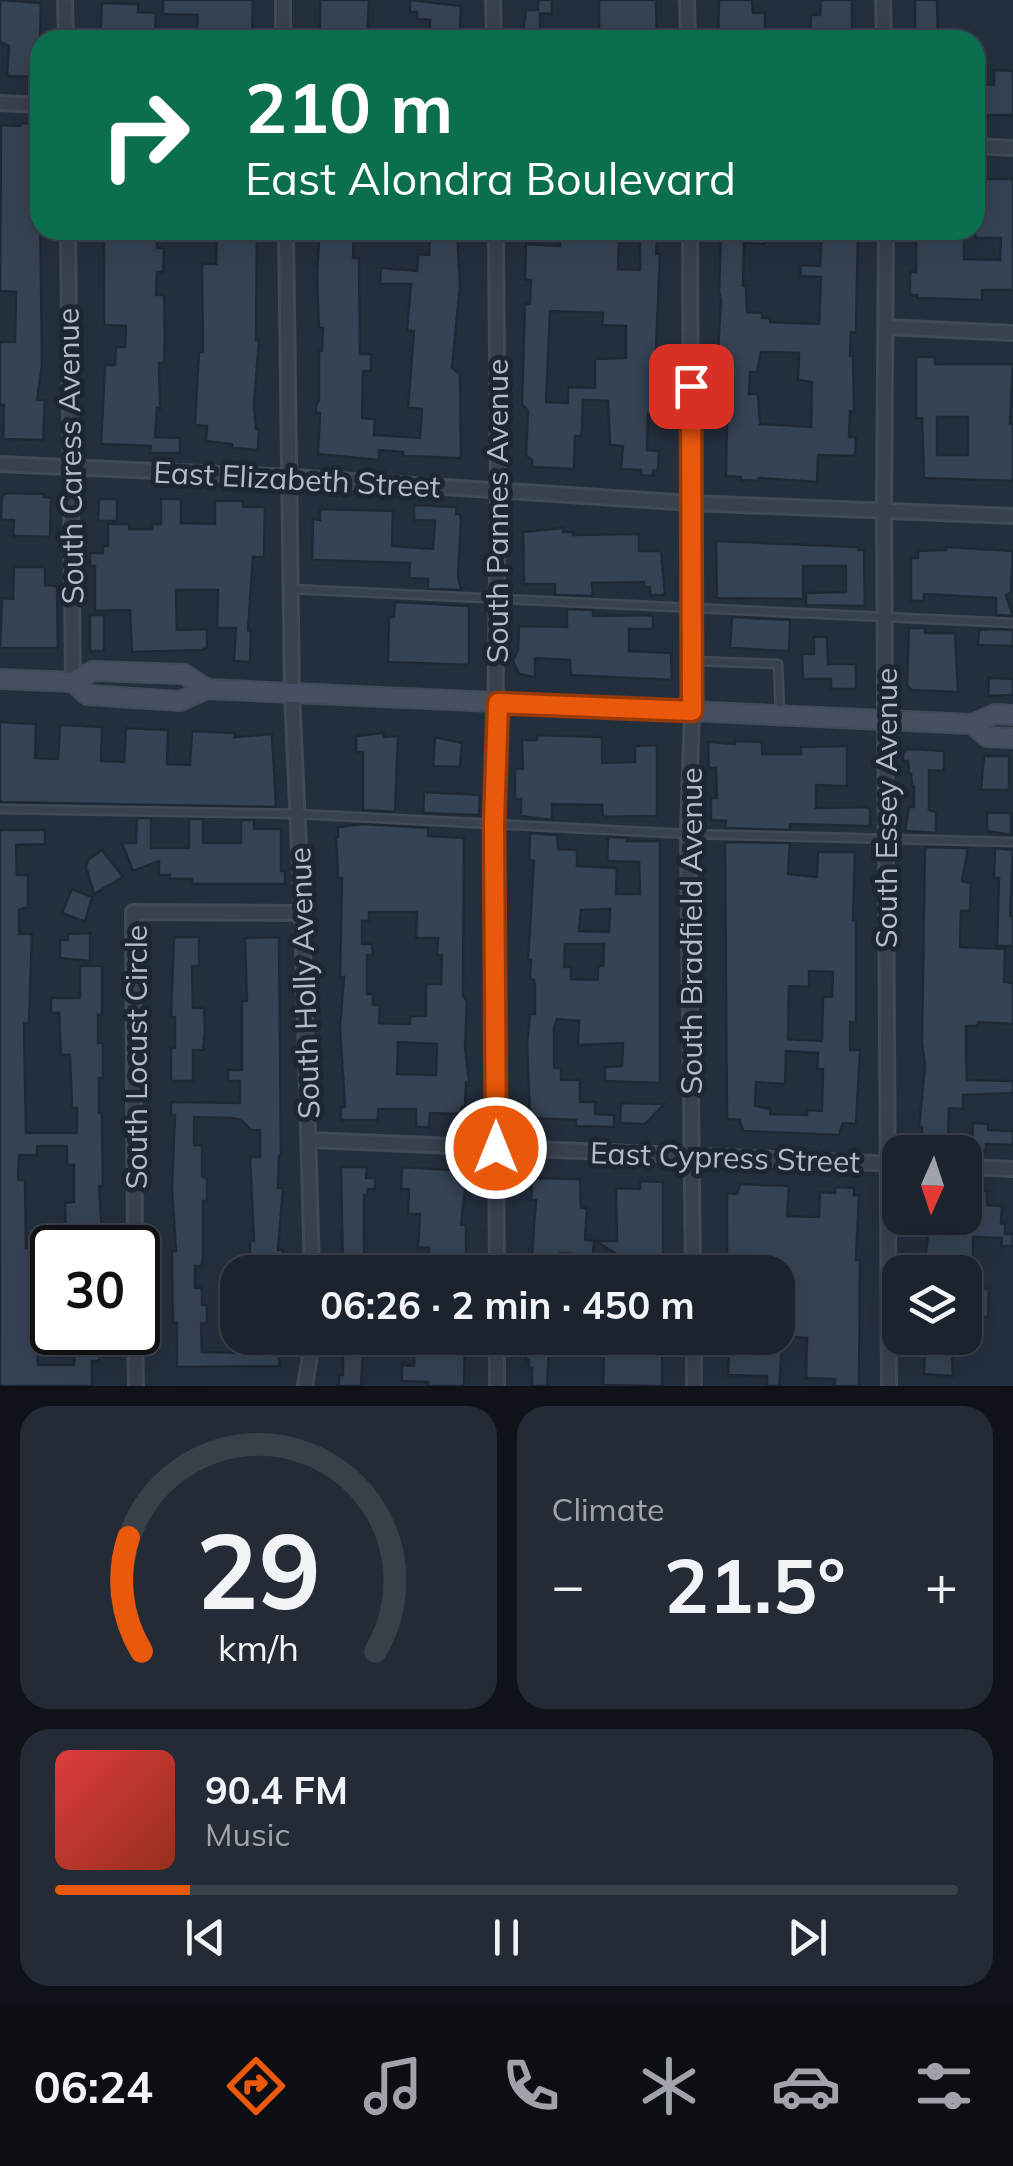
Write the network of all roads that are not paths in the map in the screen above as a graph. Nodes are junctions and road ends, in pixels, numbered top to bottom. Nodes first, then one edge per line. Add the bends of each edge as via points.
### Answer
1 (65, 0) edge
2 (283, 0) edge
3 (493, 0) edge
4 (687, 0) edge
5 (884, 0) edge
6 (66, 30) edge
7 (283, 30) edge
8 (494, 30) edge
9 (688, 30) edge
10 (884, 30) edge
11 (0, 103) edge
12 (30, 104) edge
13 (985, 147) edge
14 (1013, 148) edge
15 (68, 240) edge
16 (286, 240) edge
17 (496, 240) edge
18 (690, 240) edge
19 (886, 240) edge
20 (886, 327) junction
21 (1013, 332) edge
22 (0, 464) edge
23 (70, 468) junction
24 (291, 477) junction
25 (498, 490) junction
26 (692, 504) junction
27 (884, 510) junction
28 (1013, 516) edge
29 (292, 589) junction
30 (495, 600) junction
31 (692, 610) junction
32 (885, 617) junction
33 (1013, 623) edge
34 (692, 661) junction
35 (0, 678) edge
36 (72, 682) junction
37 (207, 689) junction
38 (292, 694) junction
39 (498, 703) junction
40 (692, 711) junction
41 (780, 714) junction
42 (1013, 715) edge
43 (886, 718) junction
44 (972, 724) junction
45 (1013, 738) edge
46 (0, 809) edge
47 (298, 814) junction
48 (494, 824) junction
49 (688, 834) junction
50 (886, 837) junction
51 (1013, 842) edge
52 (302, 913) junction
53 (892, 1135) edge
54 (310, 1140) junction
55 (496, 1148) junction
56 (692, 1157) junction
57 (882, 1164) edge
58 (982, 1168) edge
59 (1013, 1169) edge
60 (135, 1225) edge
61 (892, 1235) edge
62 (312, 1255) edge
63 (497, 1255) edge
64 (693, 1255) edge
65 (135, 1355) edge
66 (311, 1355) edge
67 (497, 1355) edge
68 (694, 1355) edge
69 (136, 1386) edge
70 (306, 1386) edge
71 (497, 1386) edge
72 (694, 1386) edge
73 (889, 1386) edge

1 - 6 street
2 - 7 street
3 - 8 street
4 - 9 street
5 - 10 street
11 - 12 street
13 - 14 street
15 - 23 street, South Caress Avenue
16 - 24 street, South Holly Avenue
17 - 25 street, South Pannes Avenue
18 - 26 street, South Bradfield Avenue
19 - 20 street, South Essey Avenue
20 - 21 street
20 - 27 street, South Essey Avenue
22 - 23 street, East Elizabeth Street
23 - 24 street, East Elizabeth Street
23 - 36 street, South Caress Avenue
24 - 25 street, East Elizabeth Street
24 - 29 street, South Holly Avenue
25 - 26 street, East Elizabeth Street
25 - 30 street, South Pannes Avenue
26 - 27 street, East Elizabeth Street
26 - 31 street, South Bradfield Avenue
27 - 28 street, East Elizabeth Street
27 - 32 street, South Essey Avenue
29 - 30 lane
29 - 38 street, South Holly Avenue
30 - 31 lane
30 - 39 street, South Pannes Avenue
31 - 32 lane
31 - 34 street, South Bradfield Avenue
32 - 33 lane
32 - 43 street, South Essey Avenue
34 - 40 street, South Bradfield Avenue
34 - 41 lane via 778,664
35 - 36 main road
36 - 37 main road via 93,672 184,674
36 - 37 main road via 87,695 180,701
37 - 38 main road
38 - 39 main road
38 - 47 street, South Holly Avenue
39 - 40 main road
39 - 48 street, South Pannes Avenue
40 - 41 main road
40 - 49 street, South Bradfield Avenue
41 - 43 main road
42 - 44 main road
43 - 44 main road
43 - 50 street, South Essey Avenue
44 - 45 main road via 987,737
46 - 47 lane
47 - 48 lane
47 - 52 street, South Holly Avenue
48 - 49 lane
48 - 55 street, South Pannes Avenue
49 - 50 lane
49 - 56 street, South Bradfield Avenue
50 - 51 lane
50 - 53 street, South Essey Avenue
52 - 54 street, South Holly Avenue
52 - 60 street, South Locust Circle via 133,912
54 - 55 street, East Cypress Street
54 - 62 street, South Holly Avenue
55 - 56 street, East Cypress Street
55 - 63 street, South Pannes Avenue
56 - 57 street, East Cypress Street
56 - 64 street, South Bradfield Avenue
58 - 59 street
61 - 73 street, South Essey Avenue
65 - 69 street
66 - 70 street
67 - 71 street
68 - 72 street

